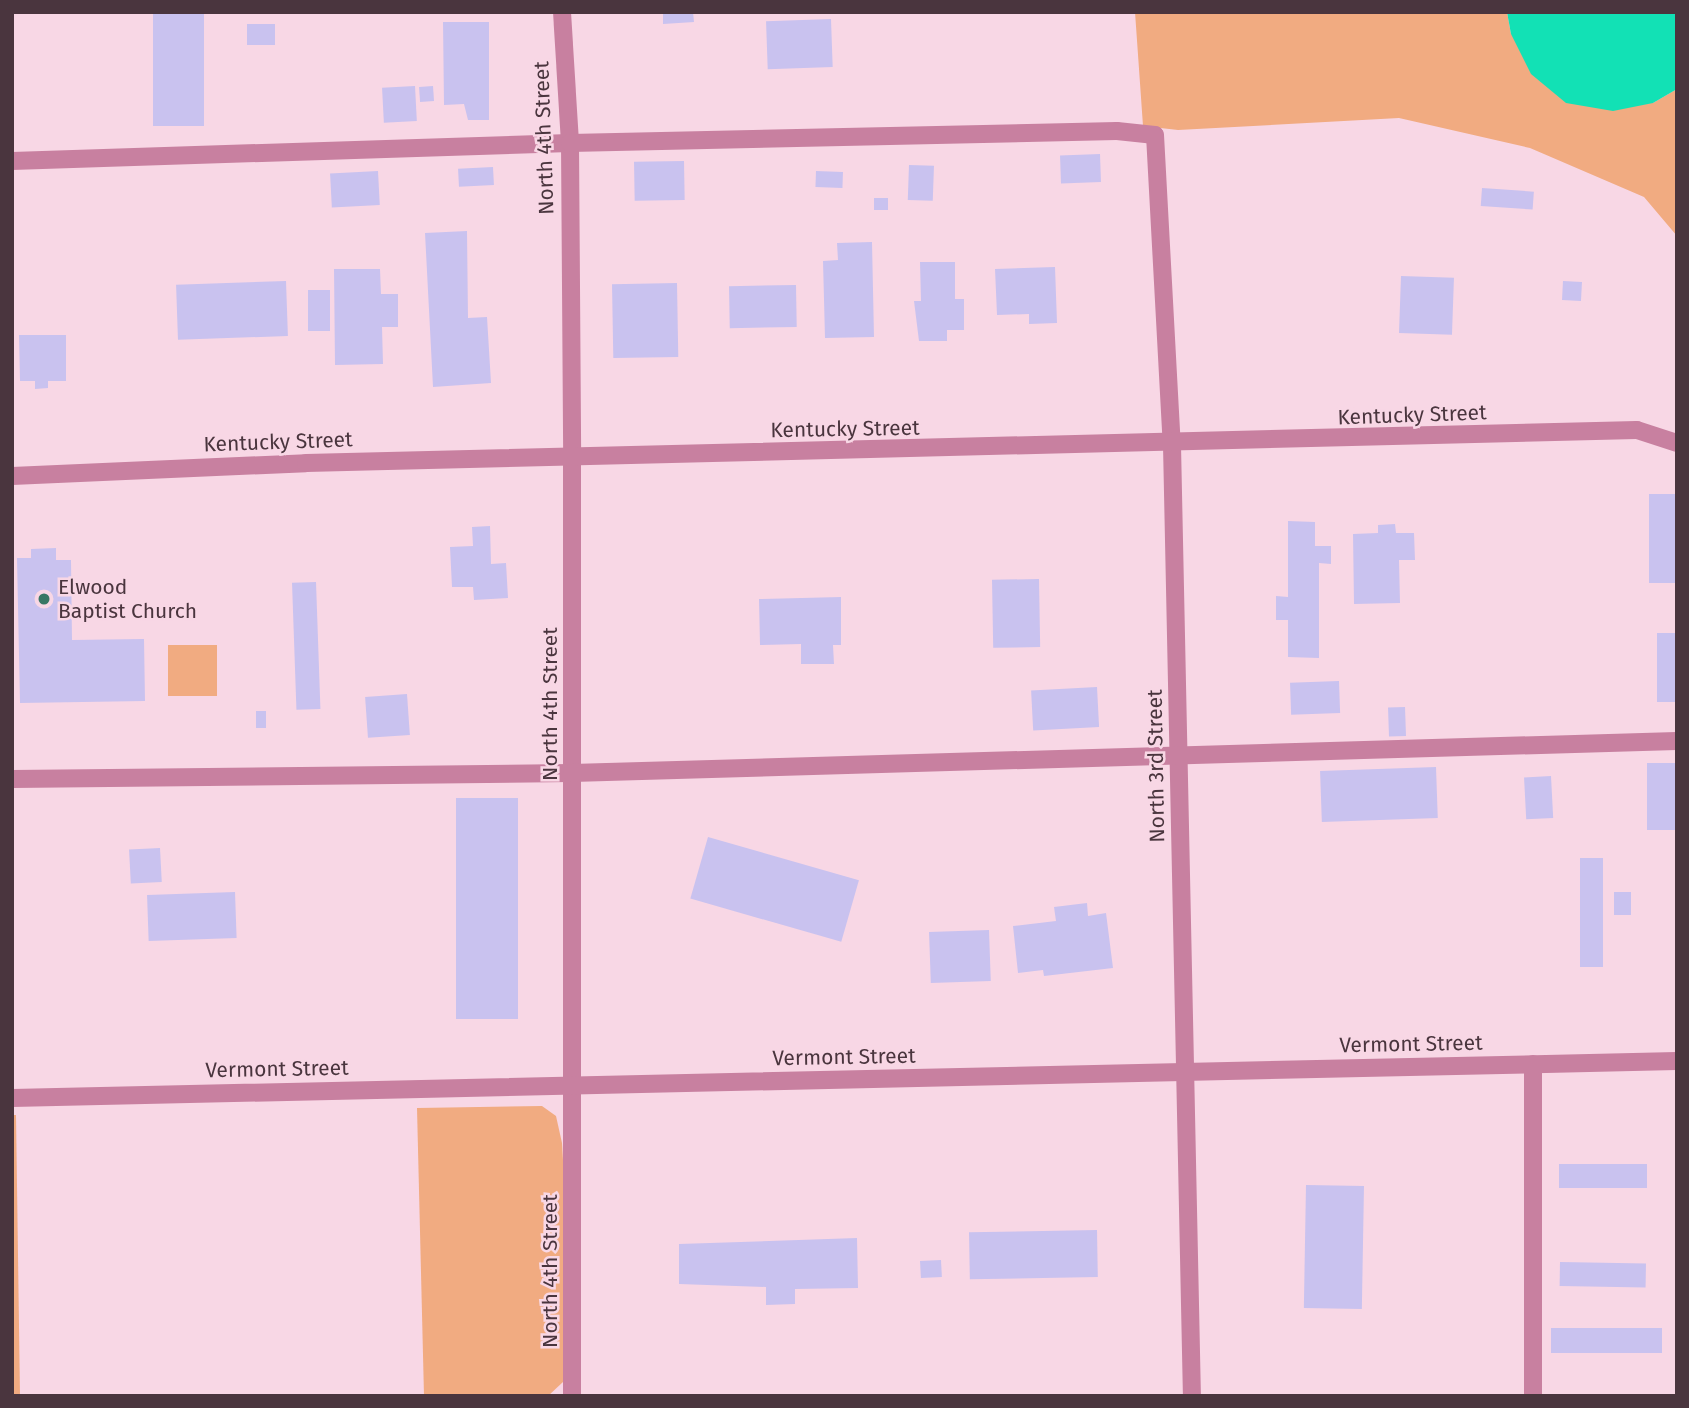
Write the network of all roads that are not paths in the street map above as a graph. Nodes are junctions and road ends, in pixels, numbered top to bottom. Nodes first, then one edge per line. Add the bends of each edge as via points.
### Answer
1 (562, 12) edge
2 (569, 143) junction
3 (12, 161) edge
4 (1677, 443) edge
5 (1172, 445) junction
6 (572, 457) junction
7 (12, 476) edge
8 (1677, 741) edge
9 (1179, 753) junction
10 (572, 773) junction
11 (12, 779) edge
12 (1677, 1061) edge
13 (1533, 1064) junction
14 (1185, 1072) junction
15 (572, 1085) junction
16 (12, 1098) edge
17 (572, 1396) edge
18 (1192, 1396) edge
19 (1533, 1396) edge

1 - 2 street, North 4th Street
2 - 3 street
2 - 5 street, North 3rd Street via 1104,131 1155,135
2 - 6 street, North 4th Street
4 - 5 street, Kentucky Street via 1637,430
5 - 6 street, Kentucky Street
5 - 9 street, North 3rd Street
6 - 7 street, Kentucky Street
6 - 10 street, North 4th Street
8 - 9 street
9 - 10 street
9 - 14 street, North 3rd Street
10 - 11 street
10 - 15 street, North 4th Street
12 - 13 street, Vermont Street
13 - 14 street, Vermont Street
13 - 19 street
14 - 15 street, Vermont Street
14 - 18 street, North 3rd Street
15 - 16 street, Vermont Street
15 - 17 street, North 4th Street

